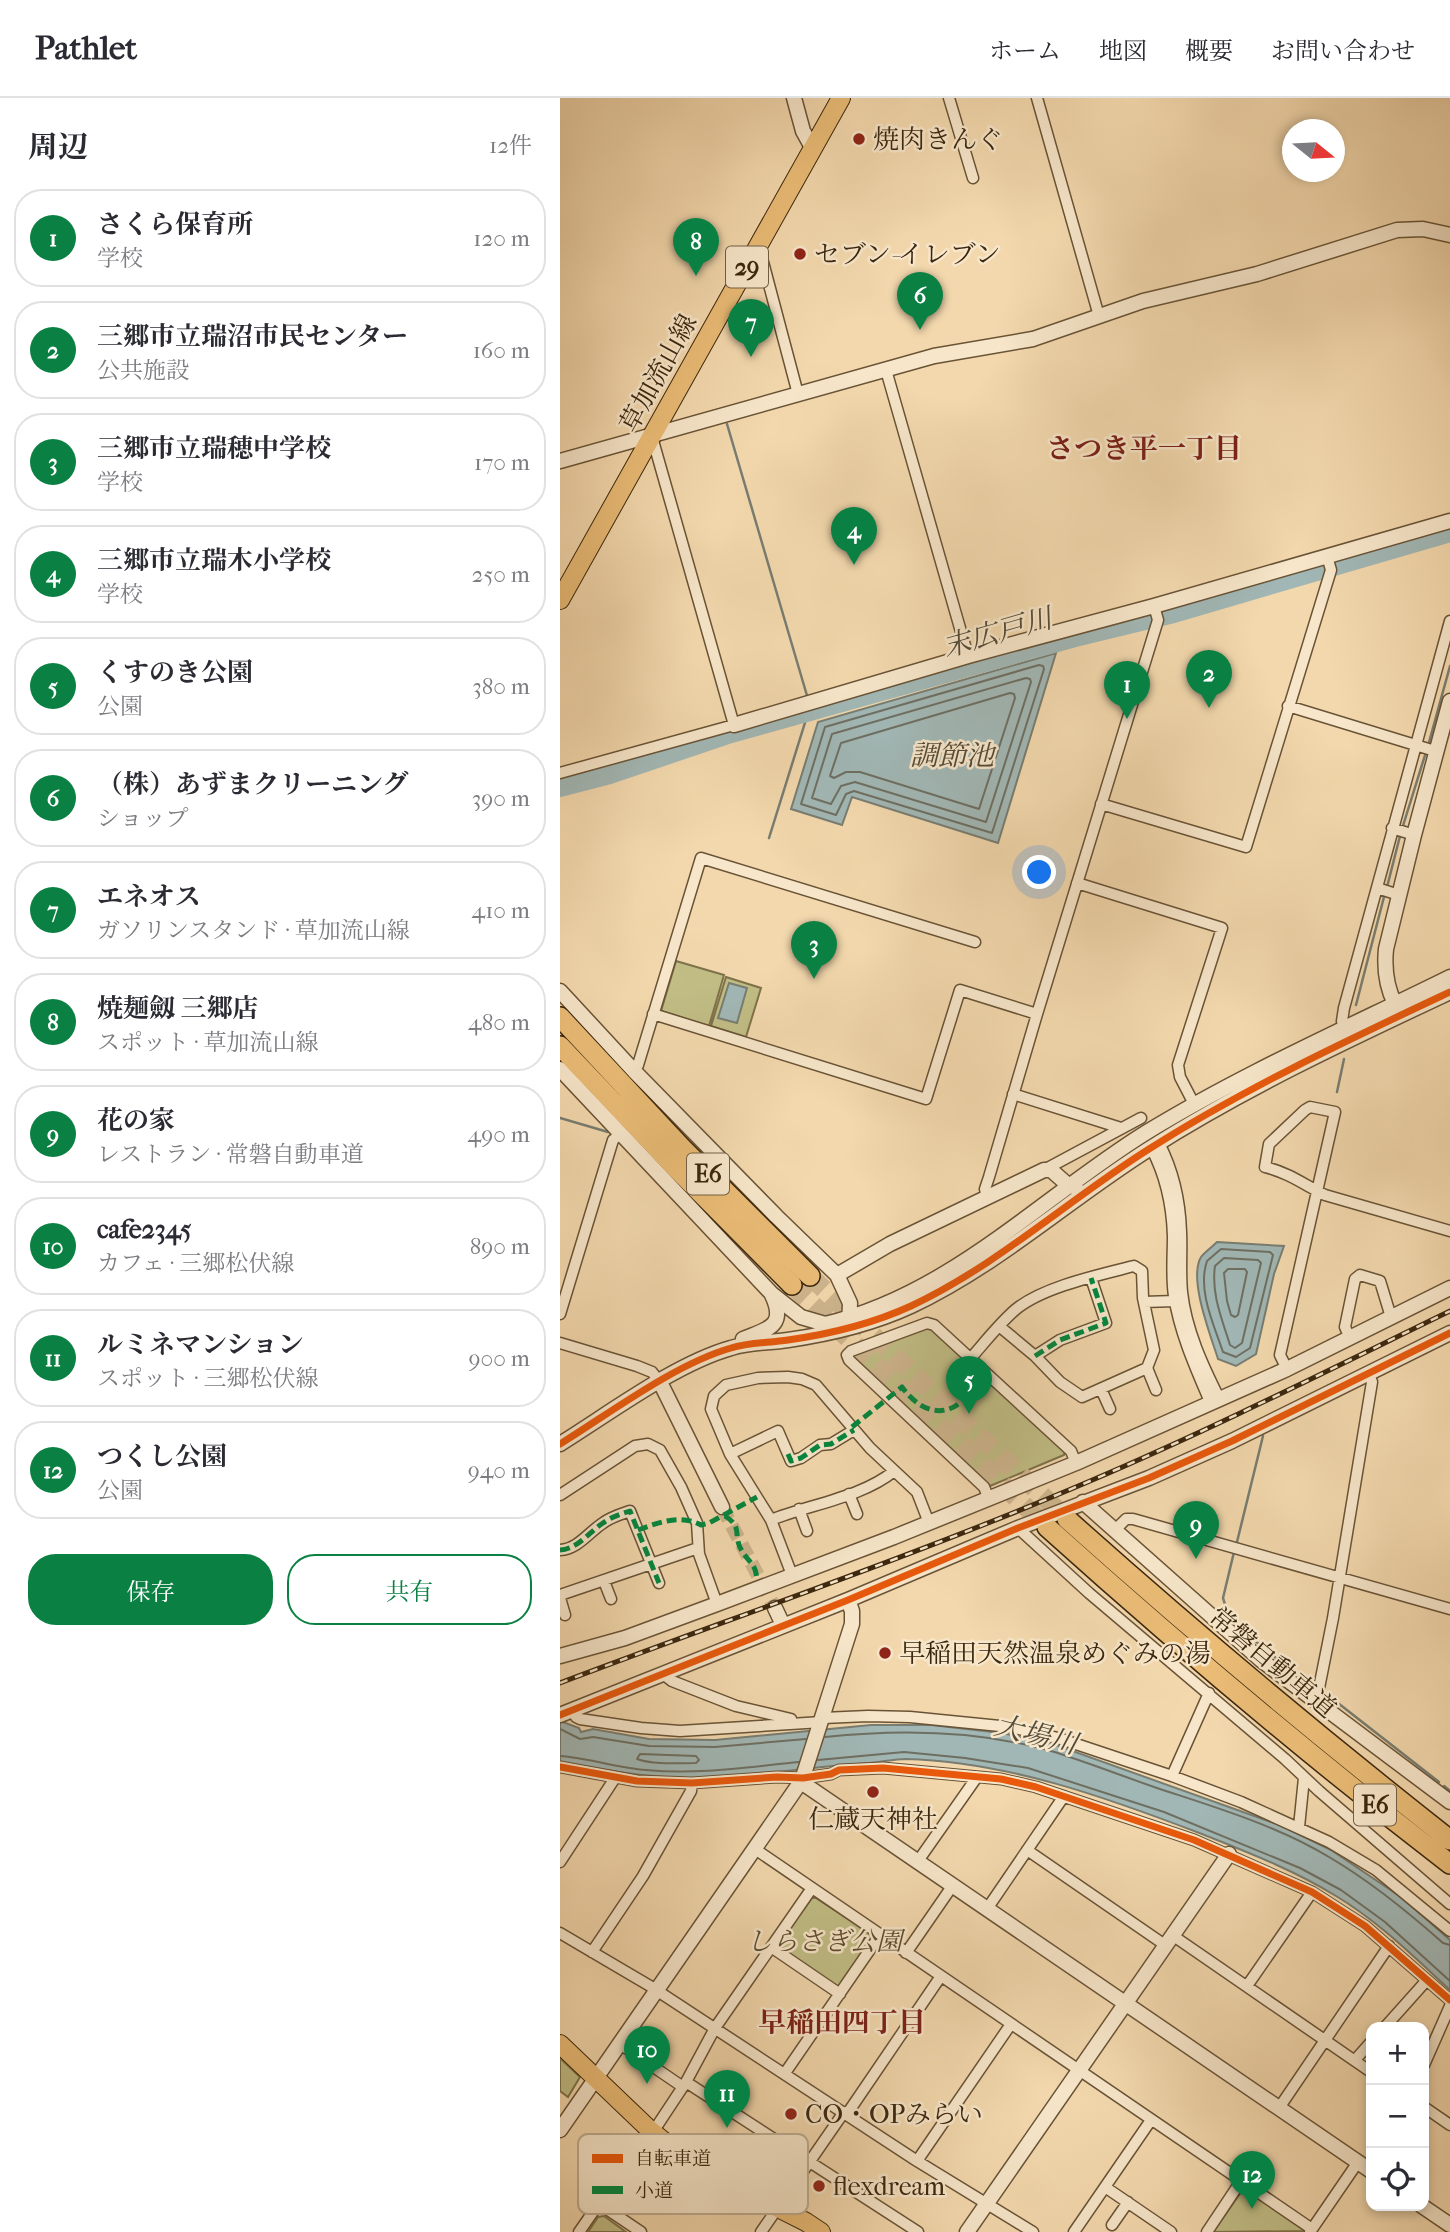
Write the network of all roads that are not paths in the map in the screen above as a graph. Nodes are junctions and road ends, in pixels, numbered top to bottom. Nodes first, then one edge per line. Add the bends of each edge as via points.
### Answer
1 (794, 98) edge
2 (841, 98) edge
3 (950, 98) edge
4 (1037, 98) edge
5 (813, 149) junction
6 (973, 178) dead end
7 (1450, 235) edge
8 (753, 257) junction
9 (1099, 316) junction
10 (886, 370) junction
11 (798, 394) junction
12 (653, 436) junction
13 (560, 461) edge
14 (1450, 521) edge
15 (1328, 562) junction
16 (560, 600) edge
17 (1156, 613) junction
18 (1450, 621) edge
19 (968, 656) junction
20 (1450, 701) edge
21 (1288, 706) junction
22 (734, 725) junction
23 (1415, 746) junction
24 (1433, 751) junction
25 (560, 774) edge
26 (1101, 804) junction
27 (1392, 828) junction
28 (1410, 834) junction
29 (1077, 883) junction
30 (1377, 888) junction
31 (1395, 894) junction
32 (975, 942) dead end
33 (1450, 977) edge
34 (560, 991) edge
35 (1450, 992) edge
36 (1395, 1004) junction
37 (653, 1014) junction
38 (1037, 1014) junction
39 (560, 1017) edge
40 (1345, 1029) junction
41 (560, 1046) edge
42 (560, 1069) edge
43 (634, 1071) junction
44 (1013, 1094) junction
45 (1194, 1104) junction
46 (1141, 1118) dead end
47 (1121, 1128) junction
48 (620, 1134) junction
49 (1155, 1146) junction
50 (1129, 1163) junction
51 (1044, 1170) junction
52 (1068, 1185) junction
53 (1318, 1191) junction
54 (987, 1197) junction
55 (1450, 1231) edge
56 (837, 1275) junction
57 (810, 1276) tunnel mouth
58 (1091, 1278) junction
59 (792, 1285) tunnel mouth
60 (1450, 1288) edge
61 (772, 1294) junction
62 (1175, 1301) junction
63 (1143, 1302) junction
64 (560, 1314) edge
65 (1391, 1317) junction
66 (849, 1322) junction
67 (825, 1324) junction
68 (999, 1326) junction
69 (1450, 1333) edge
70 (1350, 1338) junction
71 (743, 1339) junction
72 (560, 1343) edge
73 (1035, 1356) junction
74 (970, 1359) junction
75 (689, 1365) junction
76 (1147, 1368) junction
77 (1287, 1369) junction
78 (1368, 1374) junction
79 (660, 1382) junction
80 (1101, 1389) junction
81 (1156, 1390) dead end
82 (1215, 1402) junction
83 (1110, 1409) dead end
84 (854, 1430) junction
85 (560, 1444) edge
86 (730, 1454) junction
87 (1076, 1463) junction
88 (894, 1471) junction
89 (849, 1494) junction
90 (560, 1495) edge
91 (989, 1499) junction
92 (1083, 1502) junction
93 (722, 1507) tunnel mouth
94 (799, 1509) junction
95 (857, 1514) dead end
96 (1067, 1519) tunnel mouth
97 (771, 1520) junction
98 (929, 1523) junction
99 (1047, 1527) tunnel mouth
100 (1018, 1528) junction
101 (807, 1531) dead end
102 (1114, 1531) junction
103 (698, 1548) junction
104 (560, 1550) edge
105 (651, 1564) junction
106 (792, 1576) junction
107 (1339, 1578) junction
108 (604, 1581) junction
109 (659, 1583) dead end
110 (560, 1597) edge
111 (611, 1600) dead end
112 (848, 1600) junction
113 (718, 1604) junction
114 (775, 1608) tunnel mouth
115 (1450, 1609) edge
116 (565, 1615) dead end
117 (783, 1625) junction
118 (560, 1656) edge
119 (663, 1674) junction
120 (1209, 1693) junction
121 (1316, 1703) junction
122 (564, 1713) edge
123 (822, 1722) junction
124 (802, 1723) junction
125 (560, 1767) edge
126 (1172, 1776) junction
127 (803, 1777) junction
128 (976, 1777) junction
129 (615, 1778) junction
130 (1304, 1778) junction
131 (692, 1783) junction
132 (1064, 1796) junction
133 (1450, 1802) edge
134 (1299, 1827) junction
135 (1450, 1840) edge
136 (755, 1849) junction
137 (1027, 1850) junction
138 (1228, 1854) junction
139 (918, 1861) junction
140 (560, 1862) edge
141 (1450, 1864) edge
142 (953, 1885) junction
143 (812, 1888) junction
144 (1312, 1892) junction
145 (1447, 1902) edge
146 (987, 1909) junction
147 (1440, 1923) junction
148 (1450, 1931) edge
149 (560, 1933) edge
150 (880, 1935) junction
151 (1168, 1940) junction
152 (1389, 1946) junction
153 (771, 1947) junction
154 (592, 1952) junction
155 (906, 1952) junction
156 (941, 1976) junction
157 (1427, 1980) junction
158 (1247, 1986) junction
159 (656, 1990) junction
160 (839, 1994) junction
161 (1450, 2000) edge
162 (1126, 2003) junction
163 (1450, 2006) edge
164 (1389, 2022) edge
165 (1011, 2024) junction
166 (715, 2028) junction
167 (1325, 2040) junction
168 (560, 2044) edge
169 (620, 2044) junction
170 (1366, 2048) edge
171 (1429, 2054) edge
172 (1355, 2060) junction
173 (1366, 2068) edge
174 (1079, 2070) junction
175 (785, 2073) junction
176 (596, 2078) junction
177 (684, 2085) junction
178 (1279, 2108) junction
179 (1429, 2110) edge
180 (846, 2113) junction
181 (1151, 2120) junction
182 (1450, 2125) edge
183 (560, 2130) edge
184 (651, 2131) junction
185 (649, 2134) edge
186 (655, 2134) edge
187 (765, 2134) edge
188 (809, 2161) joint
189 (917, 2161) junction
190 (1358, 2162) junction
191 (1366, 2168) edge
192 (1241, 2181) junction
193 (1105, 2186) junction
194 (1128, 2202) junction
195 (987, 2204) junction
196 (1429, 2211) edge
197 (591, 2214) edge
198 (614, 2214) edge
199 (773, 2214) edge
200 (790, 2214) edge
201 (1447, 2224) edge
202 (1112, 2225) dead end
203 (1311, 2230) edge
204 (579, 2232) edge
205 (641, 2232) edge
206 (761, 2232) edge
207 (821, 2232) edge
208 (918, 2232) edge
209 (967, 2232) edge
210 (1032, 2232) edge
211 (1074, 2232) edge
212 (1171, 2232) edge
213 (1207, 2232) edge

1 - 5 street
2 - 5 main road, 草加流山線 / 29
3 - 6 street
4 - 9 street
5 - 8 main road, 草加流山線 / 29
7 - 9 street via 1397,230 1291,265
8 - 11 street via 763,262
8 - 12 main road, 草加流山線 / 29
9 - 10 street via 1033,339 946,353
10 - 11 street
10 - 19 street
11 - 12 street
12 - 13 street
12 - 16 main road, 草加流山線 / 29
12 - 22 street
14 - 15 street
15 - 17 street
15 - 21 street
17 - 19 street
17 - 26 street
18 - 23 street
19 - 22 street
20 - 24 street
21 - 23 street
21 - 26 street via 1246,848
22 - 25 street
23 - 24 street
23 - 27 street
24 - 28 street
26 - 29 street
27 - 28 street
27 - 30 street
28 - 31 street
29 - 38 street
29 - 45 street via 1222,928 1178,1065
30 - 31 street
30 - 40 street via 1344,1008
31 - 36 street via 1384,965
32 - 37 street via 701,858
33 - 36 street
34 - 43 street
35 - 49 street via 1269,1080
36 - 40 street
37 - 38 street via 926,1098 960,990
37 - 43 street
38 - 44 street
39 - 57 highway, E6
40 - 45 street
41 - 59 highway, E6
42 - 48 street
43 - 56 street
44 - 47 street
44 - 54 street via 985,1189
45 - 52 street
46 - 47 street
47 - 51 street
48 - 61 street
48 - 64 street via 613,1140
49 - 50 street
49 - 62 street via 1170,1198
49 - 82 street via 1169,1163 1178,1198 1182,1293
50 - 52 street via 1108,1169 1078,1188
50 - 66 street via 967,1277 909,1307
51 - 52 street via 1056,1172
51 - 54 street
52 - 66 street via 944,1275
53 - 53 street via 1335,1112 1311,1107 1269,1144 1265,1167 1286,1172
53 - 55 street
53 - 77 street via 1280,1355
54 - 56 street
56 - 66 street via 850,1303
58 - 63 street via 1133,1266 1142,1271
58 - 68 street via 1027,1302
58 - 73 street via 1106,1323 1060,1339
60 - 65 street
61 - 67 street via 801,1317
61 - 71 street via 778,1307 775,1322
62 - 63 street
62 - 82 street via 1188,1349
63 - 76 street via 1154,1350
65 - 70 street
65 - 70 street via 1380,1281 1360,1275 1355,1279 1345,1327
66 - 67 street
66 - 75 street via 800,1338 736,1346
67 - 71 street
68 - 73 street
68 - 74 street
69 - 78 street
70 - 77 street
71 - 75 street via 701,1354
72 - 79 street via 645,1369
73 - 80 street via 1082,1397
74 - 87 street via 1071,1451
74 - 91 street via 927,1323 847,1354 984,1487
75 - 79 street
76 - 80 street
76 - 81 street
77 - 82 street
78 - 92 street via 1232,1441
78 - 107 street via 1372,1382
79 - 85 street
79 - 93 street
80 - 83 street
82 - 87 street
84 - 86 street via 791,1461 778,1431
84 - 86 street via 809,1381 758,1378 726,1385 714,1396 712,1409
84 - 88 street
86 - 97 street
87 - 91 street
88 - 89 street
88 - 98 street via 916,1492
89 - 94 street
89 - 95 street
90 - 103 street via 635,1446 654,1446 695,1517
91 - 98 street
92 - 100 street
92 - 102 street
94 - 97 street
94 - 101 street
96 - 135 highway, 常磐自動車道 / E6 via 1270,1694
97 - 106 street
98 - 106 street
99 - 141 highway, 常磐自動車道 / E6 via 1301,1746
100 - 112 street
100 - 120 street
102 - 107 street via 1133,1518
102 - 121 street
103 - 105 street
103 - 113 street
104 - 105 street via 580,1542 610,1518 630,1511
105 - 108 street
105 - 109 street
106 - 113 street
107 - 115 street
107 - 121 street
108 - 110 street
108 - 111 street
110 - 116 street
112 - 117 street
112 - 123 street via 852,1624
113 - 118 street
114 - 117 street
117 - 119 street
119 - 122 street
119 - 124 street via 736,1706
120 - 126 street
120 - 130 street
121 - 133 street
122 - 124 street via 680,1731
123 - 124 street
123 - 126 street via 910,1717 1010,1727
123 - 127 street
125 - 129 street
126 - 134 street
127 - 128 street via 860,1768
127 - 131 street
127 - 136 street
127 - 139 street
128 - 132 street
128 - 139 street
129 - 131 street
129 - 140 street
130 - 134 street
130 - 145 street
131 - 154 street via 659,1849
132 - 137 street
132 - 138 street
134 - 147 street via 1376,1870
136 - 143 street
136 - 159 street
137 - 146 street
137 - 151 street
138 - 144 street
138 - 151 street
139 - 142 street
142 - 146 street
142 - 155 street
143 - 150 street
143 - 153 street
144 - 152 street
144 - 158 street
145 - 147 street
146 - 162 street
147 - 148 street
149 - 154 street
150 - 155 street
150 - 160 street
151 - 158 street
151 - 162 street
152 - 157 street
152 - 167 street
153 - 160 street
153 - 166 street
154 - 159 street
155 - 156 street
156 - 165 street
156 - 180 street
157 - 161 street
157 - 164 street
158 - 167 street
159 - 166 street
159 - 169 street
160 - 175 street
162 - 174 street
162 - 178 street
163 - 171 street
165 - 174 street
165 - 189 street
166 - 175 street
166 - 177 street
167 - 172 street
167 - 178 street
168 - 176 main road
169 - 176 street
169 - 177 street
170 - 172 street
172 - 173 street
174 - 181 street
174 - 195 street
175 - 180 street
176 - 183 street
176 - 184 main road
177 - 184 street
177 - 187 street
178 - 190 street
179 - 182 street
180 - 188 street
180 - 189 street
181 - 192 street
181 - 193 street
184 - 185 street
184 - 186 main road
188 - 208 street
189 - 195 street
190 - 191 street
190 - 203 street
192 - 203 street
192 - 213 street
193 - 194 street
193 - 211 street
194 - 202 street
194 - 212 street
195 - 209 street
195 - 210 street
196 - 201 street
197 - 204 street
198 - 205 street
199 - 206 street
200 - 207 main road

